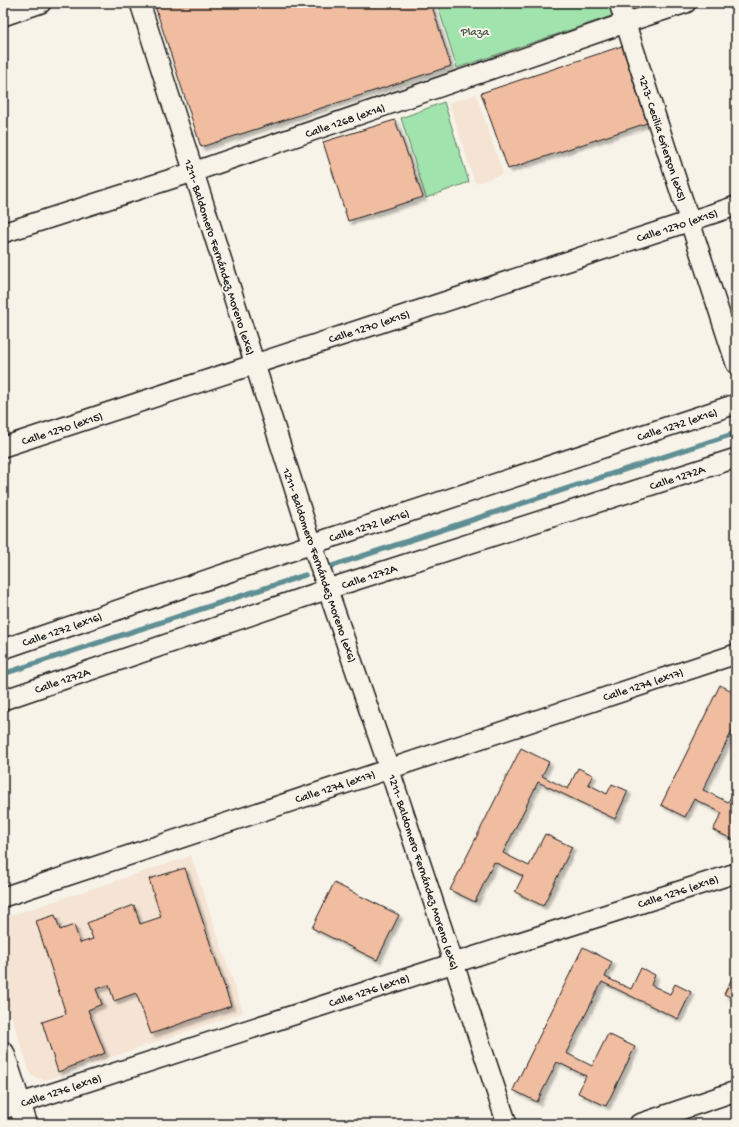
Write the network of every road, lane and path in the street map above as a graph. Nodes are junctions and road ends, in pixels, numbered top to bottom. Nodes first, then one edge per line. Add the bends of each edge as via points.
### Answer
1 (41, 3) edge
2 (140, 3) edge
3 (619, 3) edge
4 (686, 3) edge
5 (3, 16) edge
6 (625, 22) junction
7 (193, 172) junction
8 (736, 206) edge
9 (690, 222) junction
10 (3, 233) edge
11 (254, 364) junction
12 (736, 364) edge
13 (736, 404) edge
14 (3, 448) edge
15 (736, 458) edge
16 (312, 544) junction
17 (328, 590) junction
18 (3, 648) edge
19 (736, 654) edge
20 (3, 700) edge
21 (389, 768) junction
22 (736, 873) edge
23 (3, 897) edge
24 (454, 963) junction
25 (3, 1053) edge
26 (736, 1091) edge
27 (11, 1107) edge
28 (26, 1124) edge
29 (507, 1124) edge
30 (639, 1124) edge

1 - 5 street
2 - 7 street, 1211- Baldomero Fernández Moreno (ex6)
3 - 6 street, 1213- Cecilia Grierson (ex5)
4 - 6 street, Calle 1268 (ex14)
6 - 7 street, Calle 1268 (ex14)
6 - 9 street, 1213- Cecilia Grierson (ex5)
7 - 10 street, Calle 1268 (ex14)
7 - 11 street, 1211- Baldomero Fernández Moreno (ex6)
8 - 9 street, Calle 1270 (ex15)
9 - 11 street, Calle 1270 (ex15)
9 - 12 street, 1213- Cecilia Grierson (ex5)
11 - 14 street, Calle 1270 (ex15)
11 - 16 street, 1211- Baldomero Fernández Moreno (ex6)
13 - 16 street, Calle 1272 (ex16)
15 - 17 street, Calle 1272A
16 - 17 street, 1211- Baldomero Fernández Moreno (ex6)
16 - 18 street, Calle 1272 (ex16)
17 - 20 street, Calle 1272A
17 - 21 street, 1211- Baldomero Fernández Moreno (ex6)
19 - 21 street, Calle 1274 (ex17)
21 - 23 street, Calle 1274 (ex17)
21 - 24 street, 1211- Baldomero Fernández Moreno (ex6)
22 - 24 street, Calle 1276 (ex18)
24 - 27 street, Calle 1276 (ex18)
24 - 29 street, 1211- Baldomero Fernández Moreno (ex6)
25 - 27 street
26 - 30 street
27 - 28 street

